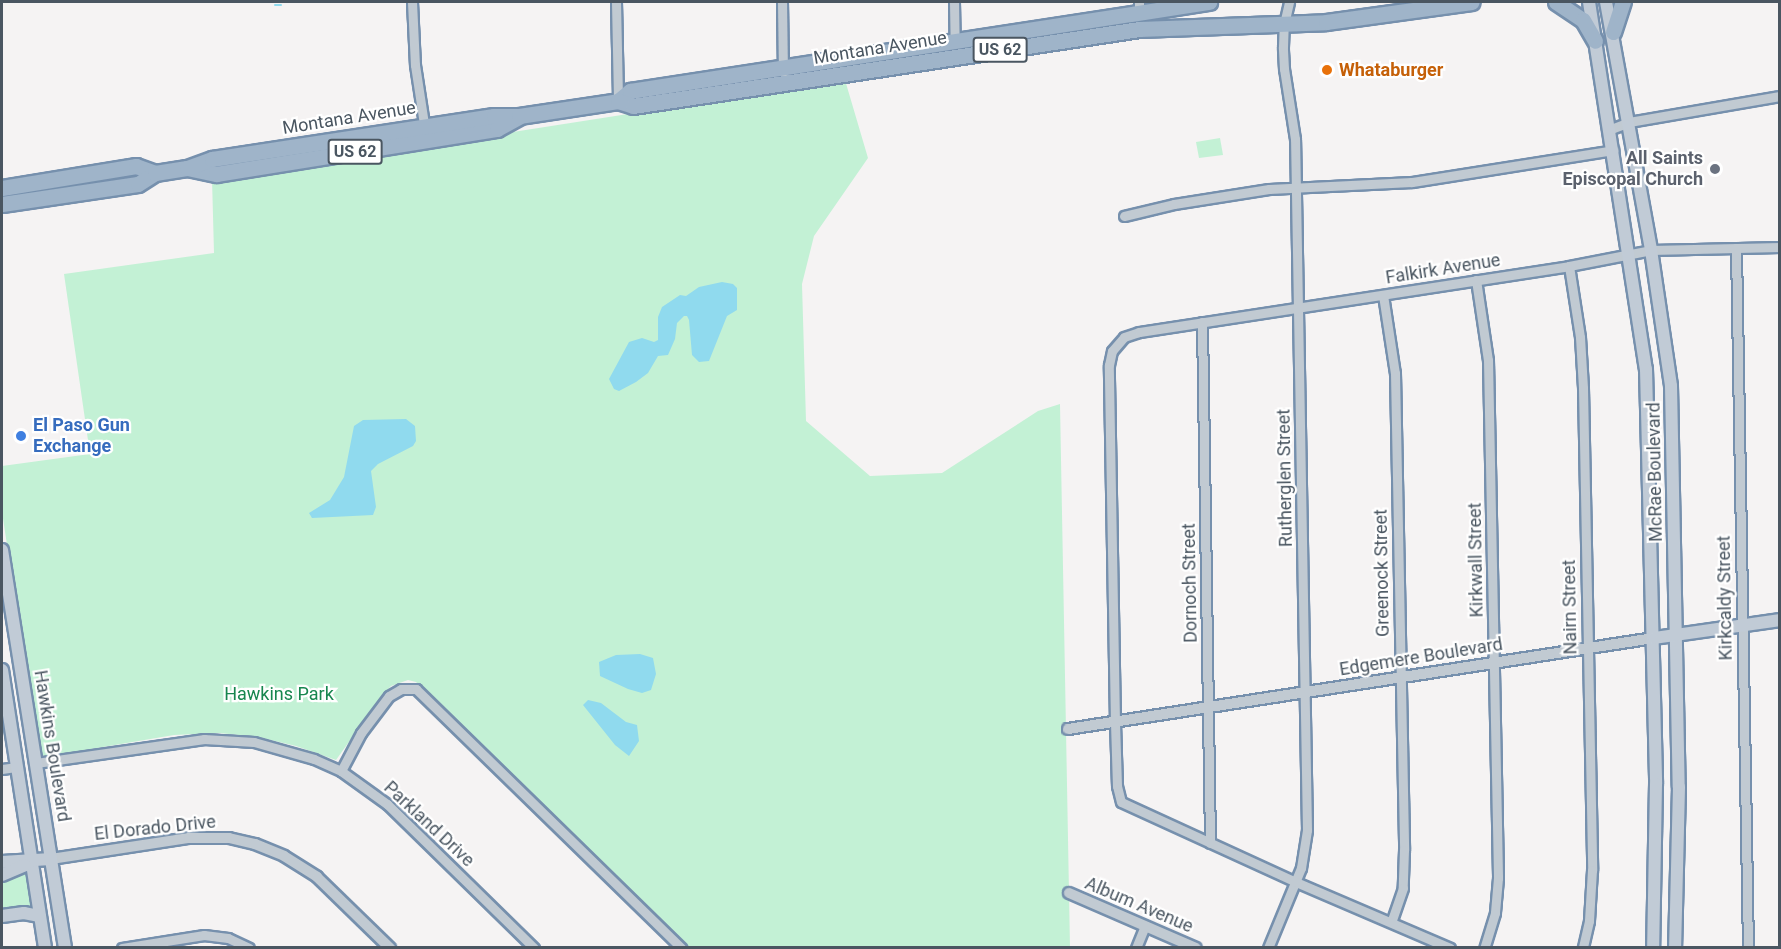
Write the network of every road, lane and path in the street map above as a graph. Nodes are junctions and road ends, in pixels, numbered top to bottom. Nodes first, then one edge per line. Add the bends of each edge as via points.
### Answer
1 (412, 2) edge
2 (616, 2) edge
3 (782, 2) edge
4 (954, 2) edge
5 (1209, 2) edge
6 (1289, 2) edge
7 (1472, 2) edge
8 (1556, 2) edge
9 (1589, 2) edge
10 (1606, 2) edge
11 (1623, 2) edge
12 (1139, 6) edge
13 (1284, 24) junction
14 (1613, 32) junction
15 (955, 41) junction
16 (1595, 41) junction
17 (783, 67) junction
18 (783, 83) junction
19 (1779, 96) edge
20 (618, 101) junction
21 (516, 118) junction
22 (1629, 122) junction
23 (1611, 129) junction
24 (425, 130) junction
25 (1613, 150) junction
26 (192, 169) junction
27 (155, 173) junction
28 (1296, 187) junction
29 (2, 188) edge
30 (2, 204) edge
31 (1124, 216) dead end
32 (1779, 247) edge
33 (1736, 248) junction
34 (1651, 250) junction
35 (1630, 255) junction
36 (1569, 266) junction
37 (1476, 280) junction
38 (1383, 295) junction
39 (1299, 307) junction
40 (1202, 322) junction
41 (2, 550) edge
42 (1779, 620) edge
43 (1742, 626) junction
44 (1677, 636) junction
45 (1654, 638) junction
46 (1587, 649) junction
47 (1493, 664) junction
48 (23, 674) junction
49 (2, 675) edge
50 (1401, 679) junction
51 (1305, 693) junction
52 (1209, 708) junction
53 (1115, 722) junction
54 (1068, 729) dead end
55 (36, 763) junction
56 (17, 767) junction
57 (2, 770) edge
58 (341, 771) junction
59 (1210, 843) junction
60 (51, 859) junction
61 (2, 862) edge
62 (32, 862) junction
63 (2, 875) edge
64 (1296, 882) junction
65 (1069, 893) dead end
66 (2, 916) edge
67 (40, 916) junction
68 (1391, 922) junction
69 (1145, 926) junction
70 (45, 948) edge
71 (65, 948) edge
72 (122, 948) edge
73 (249, 948) edge
74 (390, 948) edge
75 (534, 948) edge
76 (681, 948) edge
77 (1136, 948) edge
78 (1196, 948) edge
79 (1268, 948) edge
80 (1450, 948) edge
81 (1484, 948) edge
82 (1583, 948) edge
83 (1653, 948) edge
84 (1675, 948) edge
85 (1748, 948) edge

1 - 24 street via 415,65
2 - 20 street
3 - 17 street
4 - 15 street
5 - 12 highway, Montana Avenue / US 62
6 - 13 street, Rutherglen Street
7 - 13 highway, Montana Avenue / US 62
8 - 16 highway via 1583,20
9 - 16 main road, McRae Boulevard
10 - 14 main road, McRae Boulevard
11 - 14 highway
12 - 15 highway, Montana Avenue / US 62
13 - 18 highway, Montana Avenue / US 62 via 1139,29
13 - 28 street, Rutherglen Street via 1284,69 1295,139
14 - 22 main road, McRae Boulevard
15 - 17 highway, Montana Avenue / US 62
16 - 23 main road, McRae Boulevard
17 - 18 street
17 - 20 highway, Montana Avenue / US 62 via 630,91
18 - 20 highway, Montana Avenue / US 62 via 633,106
19 - 22 street
20 - 21 highway, Montana Avenue / US 62
21 - 24 highway, Montana Avenue
21 - 26 highway, Montana Avenue / US 62 via 497,129 216,174
22 - 23 street
22 - 34 main road, McRae Boulevard
23 - 25 main road, McRae Boulevard
24 - 26 highway, Montana Avenue / US 62 via 212,159
25 - 28 street via 1412,182
25 - 35 main road, McRae Boulevard
26 - 27 highway, Montana Avenue / US 62
27 - 29 highway, Montana Avenue / US 62 via 136,166
27 - 30 highway, Montana Avenue / US 62 via 138,184
28 - 31 street via 1174,204
28 - 39 street, Rutherglen Street
32 - 33 street, Falkirk Avenue
33 - 34 street, Falkirk Avenue
33 - 43 street, Kirkcaldy Street
34 - 35 street, Falkirk Avenue
34 - 44 main road, McRae Boulevard via 1671,386
35 - 36 street, Falkirk Avenue
35 - 45 main road, McRae Boulevard via 1648,399
36 - 37 street, Falkirk Avenue
36 - 46 street, Nairn Street via 1582,350
37 - 38 street, Falkirk Avenue
37 - 47 street, Kirkwall Street via 1488,360
38 - 39 street, Falkirk Avenue
38 - 50 street, Greenock Street via 1395,373
39 - 40 street, Falkirk Avenue
39 - 51 street, Rutherglen Street
40 - 52 street, Dornoch Street
40 - 53 street, Falkirk Avenue via 1130,333 1116,345 1109,365
41 - 48 main road, Hawkins Boulevard
42 - 43 main road, Edgemere Boulevard
43 - 44 main road, Edgemere Boulevard
43 - 85 street, Kirkcaldy Street
44 - 45 main road, Edgemere Boulevard
44 - 84 main road, McRae Boulevard via 1679,842
45 - 46 street, Edgemere Boulevard
45 - 83 main road, McRae Boulevard
46 - 47 street, Edgemere Boulevard
46 - 82 street, Nairn Street via 1592,870
47 - 50 street, Edgemere Boulevard
47 - 81 street, Kirkwall Street via 1498,878 1495,913
48 - 49 street
48 - 55 main road, Hawkins Boulevard
49 - 56 main road
50 - 51 street, Edgemere Boulevard
50 - 68 street, Greenock Street via 1404,874 1401,897
51 - 52 street, Edgemere Boulevard
51 - 64 street, Rutherglen Street via 1307,836 1305,858
52 - 53 street, Edgemere Boulevard
52 - 59 street, Dornoch Street
53 - 54 street, Edgemere Boulevard
53 - 59 street via 1119,799 1123,805
55 - 58 street, Parkland Drive via 178,741 228,739 273,746
55 - 60 main road, Hawkins Boulevard
56 - 57 street
56 - 62 main road
58 - 75 street, Parkland Drive via 387,804
58 - 76 street via 361,734 389,696 401,689 416,689
59 - 64 street
60 - 62 main road, El Dorado Drive
60 - 71 main road, Hawkins Boulevard
60 - 74 street, El Dorado Drive via 189,838 229,838 255,844 284,856 317,877
61 - 62 main road
62 - 63 main road
62 - 67 main road
64 - 68 street
64 - 79 street, Rutherglen Street
65 - 69 street, Album Avenue
66 - 67 main road
67 - 70 main road
68 - 80 street
69 - 77 street
69 - 78 street, Album Avenue
72 - 73 street via 204,935 228,938

